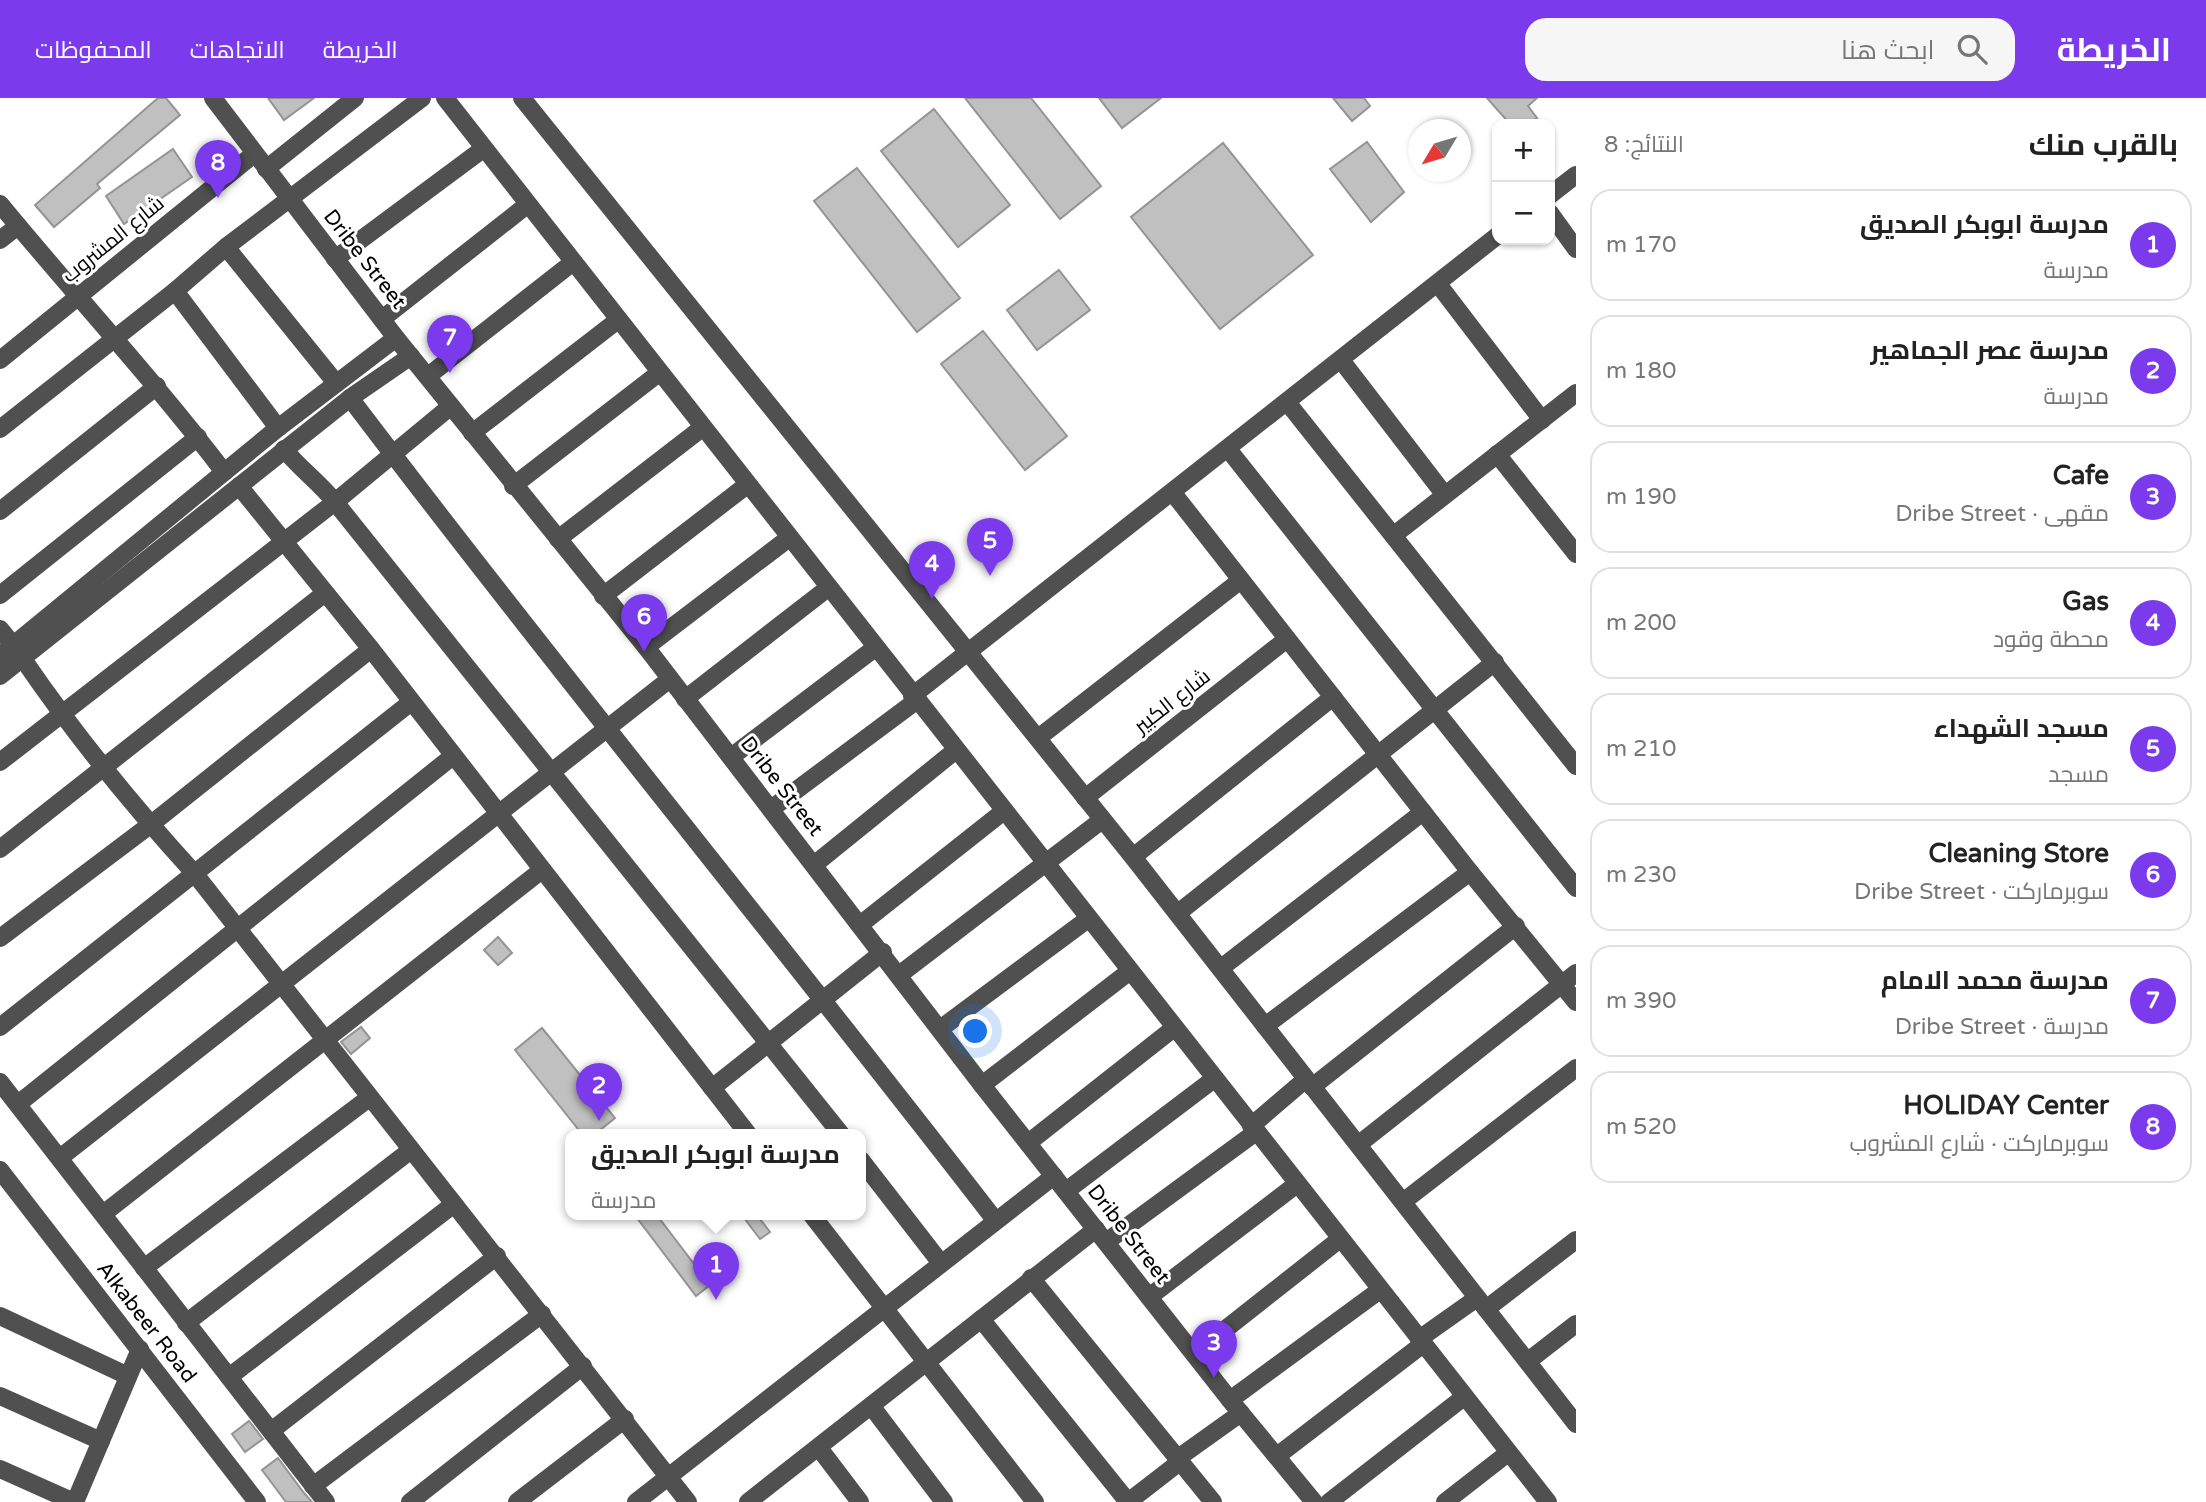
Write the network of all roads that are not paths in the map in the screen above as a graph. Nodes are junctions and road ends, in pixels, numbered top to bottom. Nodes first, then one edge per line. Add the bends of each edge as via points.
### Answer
1 (355, 98) edge
2 (422, 98) edge
3 (445, 98) edge
4 (522, 98) edge
5 (221, 101) edge
6 (483, 149) junction
7 (254, 154) junction
8 (266, 169) junction
9 (1576, 175) edge
10 (1555, 191) edge
11 (289, 198) junction
12 (0, 204) edge
13 (527, 205) junction
14 (1555, 220) edge
15 (19, 226) junction
16 (0, 240) edge
17 (1492, 240) edge
18 (226, 247) junction
19 (1576, 249) edge
20 (335, 259) junction
21 (572, 263) junction
22 (1438, 284) junction
23 (175, 291) junction
24 (77, 298) junction
25 (382, 319) junction
26 (618, 320) junction
27 (396, 338) junction
28 (116, 339) junction
29 (411, 356) junction
30 (0, 360) edge
31 (1340, 360) junction
32 (659, 373) junction
33 (428, 376) junction
34 (336, 383) junction
35 (157, 386) junction
36 (1576, 393) edge
37 (350, 398) junction
38 (1287, 402) junction
39 (451, 406) junction
40 (1542, 420) junction
41 (278, 428) junction
42 (702, 428) junction
43 (0, 429) edge
44 (472, 433) junction
45 (198, 438) junction
46 (284, 449) junction
47 (1228, 449) junction
48 (392, 454) junction
49 (1497, 454) junction
50 (224, 472) junction
51 (747, 485) junction
52 (239, 486) junction
53 (513, 486) junction
54 (1173, 493) junction
55 (1444, 494) junction
56 (335, 502) junction
57 (0, 511) edge
58 (1394, 534) junction
59 (789, 538) junction
60 (283, 539) junction
61 (558, 539) junction
62 (1576, 554) edge
63 (1241, 580) junction
64 (828, 588) junction
65 (325, 593) junction
66 (0, 595) edge
67 (603, 596) junction
68 (0, 629) edge
69 (1287, 639) junction
70 (646, 647) junction
71 (875, 648) junction
72 (371, 649) junction
73 (12, 653) edge
74 (970, 653) junction
75 (1495, 662) junction
76 (0, 676) edge
77 (670, 679) junction
78 (1333, 697) junction
79 (685, 699) junction
80 (914, 699) junction
81 (410, 704) junction
82 (1434, 709) junction
83 (61, 714) junction
84 (607, 729) junction
85 (1038, 738) junction
86 (956, 750) junction
87 (1379, 755) junction
88 (453, 756) junction
89 (730, 757) junction
90 (0, 762) edge
91 (1576, 766) edge
92 (106, 769) junction
93 (553, 770) junction
94 (1085, 798) junction
95 (771, 809) junction
96 (1004, 811) junction
97 (1423, 812) junction
98 (498, 814) junction
99 (1102, 821) junction
100 (150, 825) junction
101 (0, 849) edge
102 (1133, 857) junction
103 (815, 864) junction
104 (1045, 864) junction
105 (542, 870) junction
106 (1470, 872) junction
107 (195, 874) junction
108 (1576, 888) edge
109 (1178, 913) junction
110 (1088, 919) junction
111 (861, 924) junction
112 (1516, 926) junction
113 (238, 929) junction
114 (0, 938) edge
115 (883, 952) junction
116 (1221, 968) junction
117 (1130, 971) junction
118 (899, 975) junction
119 (1569, 979) edge
120 (282, 985) junction
121 (824, 999) junction
122 (1576, 1002) edge
123 (1265, 1026) junction
124 (0, 1027) edge
125 (1174, 1027) junction
126 (940, 1029) junction
127 (325, 1040) junction
128 (770, 1042) junction
129 (1576, 1068) edge
130 (1214, 1079) junction
131 (0, 1082) edge
132 (1309, 1083) junction
133 (982, 1084) junction
134 (712, 1088) junction
135 (369, 1098) junction
136 (18, 1104) junction
137 (744, 1129) edge
138 (837, 1129) edge
139 (1254, 1129) junction
140 (1028, 1143) junction
141 (1359, 1144) junction
142 (411, 1150) junction
143 (61, 1157) junction
144 (866, 1166) edge
145 (1054, 1176) junction
146 (2, 1177) edge
147 (1297, 1184) junction
148 (1066, 1191) junction
149 (1404, 1201) junction
150 (454, 1204) junction
151 (103, 1214) junction
152 (816, 1220) edge
153 (995, 1220) junction
154 (1101, 1236) junction
155 (1340, 1239) junction
156 (1576, 1240) edge
157 (497, 1256) junction
158 (940, 1262) junction
159 (144, 1268) junction
160 (1031, 1279) junction
161 (1380, 1290) junction
162 (1149, 1297) junction
163 (1481, 1303) junction
164 (884, 1308) junction
165 (542, 1314) junction
166 (0, 1316) edge
167 (981, 1319) junction
168 (186, 1323) junction
169 (1576, 1324) edge
170 (1421, 1342) junction
171 (140, 1349) junction
172 (1194, 1354) junction
173 (1528, 1361) junction
174 (928, 1363) junction
175 (583, 1366) junction
176 (128, 1376) junction
177 (229, 1377) junction
178 (0, 1396) edge
179 (1464, 1396) junction
180 (1235, 1406) junction
181 (872, 1407) junction
182 (625, 1419) junction
183 (1576, 1424) edge
184 (271, 1431) junction
185 (101, 1441) junction
186 (820, 1448) junction
187 (1508, 1453) junction
188 (1277, 1456) junction
189 (1179, 1460) junction
190 (0, 1469) edge
191 (669, 1476) junction
192 (313, 1486) junction
193 (770, 1495) edge
194 (74, 1502) edge
195 (257, 1502) edge
196 (327, 1502) edge
197 (410, 1502) edge
198 (517, 1502) edge
199 (636, 1502) edge
200 (688, 1502) edge
201 (748, 1502) edge
202 (860, 1502) edge
203 (944, 1502) edge
204 (1035, 1502) edge
205 (1128, 1502) edge
206 (1213, 1502) edge
207 (1314, 1502) edge
208 (1329, 1502) edge
209 (1445, 1502) edge
210 (1548, 1502) edge

1 - 8 street
2 - 11 street
3 - 6 street
4 - 74 street
5 - 7 street, Dribe Street
6 - 13 street
6 - 20 street
7 - 8 street, Dribe Street
7 - 24 street, شارع المشروب
8 - 11 street, Dribe Street
9 - 10 street
11 - 18 street
11 - 20 street, Dribe Street
12 - 15 street
13 - 21 street
13 - 25 street
14 - 19 street
15 - 16 street
15 - 24 street
17 - 22 street
18 - 23 street
18 - 34 street
20 - 25 street, Dribe Street
21 - 26 street
21 - 33 street
22 - 31 street
22 - 40 street
23 - 28 street
23 - 41 street
24 - 28 street
24 - 30 street, شارع المشروب
25 - 27 street, Dribe Street
26 - 32 street
26 - 44 street
27 - 29 street, Dribe Street
27 - 34 street
28 - 35 street
28 - 43 street
29 - 33 street, Dribe Street
29 - 37 street
31 - 38 street
31 - 55 street
32 - 42 street
32 - 53 street
33 - 39 street, Dribe Street
34 - 41 street
35 - 45 street
35 - 57 street
36 - 40 street
37 - 46 street
37 - 48 street
38 - 47 street
38 - 58 street
39 - 44 street, Dribe Street
39 - 48 street
40 - 49 street
41 - 50 street
42 - 51 street
42 - 61 street
44 - 53 street, Dribe Street
45 - 50 street
45 - 66 street
46 - 52 street
46 - 56 street
47 - 54 street
47 - 82 street
48 - 56 street
48 - 84 street
49 - 55 street
49 - 62 street
50 - 73 street
51 - 59 street
51 - 67 street
52 - 60 street
52 - 73 street
53 - 61 street, Dribe Street
54 - 63 street
54 - 74 street
55 - 58 street
56 - 60 street
56 - 93 street
58 - 75 street
59 - 64 street
59 - 70 street
60 - 65 street
60 - 83 street
61 - 67 street, Dribe Street
63 - 69 street
63 - 85 street
64 - 71 street
64 - 79 street
65 - 72 street
65 - 92 street
67 - 70 street, Dribe Street
68 - 73 street
69 - 78 street
69 - 94 street, شارع الكبير
70 - 77 street, Dribe Street
71 - 80 street
71 - 89 street
72 - 81 street
72 - 100 street
73 - 76 street
73 - 83 street
74 - 80 street
74 - 85 street
75 - 82 street
75 - 91 street
77 - 79 street, Dribe Street
77 - 84 street
78 - 87 street
78 - 102 street
79 - 89 street, Dribe Street
80 - 86 street
80 - 95 street
81 - 88 street
81 - 107 street
82 - 87 street
82 - 108 street
83 - 90 street
83 - 92 street
84 - 93 street
84 - 121 street
85 - 94 street
86 - 96 street
86 - 103 street
87 - 97 street
87 - 109 street
88 - 98 street
88 - 113 street
89 - 95 street, Dribe Street
92 - 100 street
92 - 101 street
93 - 98 street
93 - 128 street
94 - 99 street
95 - 103 street, Dribe Street
96 - 104 street
96 - 111 street
97 - 106 street
97 - 116 street
98 - 105 street
98 - 120 street
99 - 102 street
99 - 104 street
100 - 107 street
100 - 114 street
102 - 109 street
103 - 111 street, Dribe Street
104 - 110 street
104 - 118 street
105 - 127 street
105 - 134 street
106 - 112 street
106 - 123 street
107 - 113 street
107 - 124 street
109 - 116 street
110 - 117 street
110 - 126 street
111 - 115 street, Dribe Street
112 - 119 street
112 - 132 street
113 - 120 street
113 - 136 street
115 - 118 street, Dribe Street
115 - 121 street
116 - 123 street
117 - 125 street
117 - 133 street
118 - 126 street, Dribe Street
119 - 122 street
119 - 141 street
120 - 127 street
120 - 143 street
121 - 128 street
121 - 153 street
123 - 132 street
125 - 130 street
125 - 140 street
126 - 133 street, Dribe Street
127 - 135 street
127 - 151 street
128 - 134 street
128 - 138 street
129 - 149 street
130 - 139 street
130 - 148 street
131 - 136 street
132 - 139 street
132 - 141 street
133 - 140 street, Dribe Street
134 - 137 street
135 - 142 street
135 - 159 street
136 - 143 street
139 - 147 street
139 - 154 street
140 - 145 street, Dribe Street
141 - 149 street
142 - 150 street
142 - 168 street
143 - 151 street
144 - 158 street
145 - 148 street, Dribe Street
145 - 153 street
146 - 171 street, Alkabeer Road
147 - 155 street
147 - 162 street
148 - 154 street, Dribe Street
149 - 163 street
150 - 157 street
150 - 177 street
151 - 159 street
152 - 164 street
153 - 158 street
154 - 160 street
154 - 162 street, Dribe Street
155 - 161 street
155 - 172 street
156 - 163 street
157 - 165 street
157 - 184 street
158 - 164 street
159 - 168 street
160 - 167 street
160 - 189 street
161 - 170 street
161 - 180 street
162 - 172 street, Dribe Street
163 - 170 street
163 - 173 street
164 - 174 street
164 - 191 street
165 - 175 street
165 - 192 street
166 - 176 street
167 - 174 street
167 - 205 street
168 - 177 street
169 - 173 street
170 - 179 street
170 - 188 street
171 - 176 street
171 - 195 street, Alkabeer Road
172 - 180 street, Dribe Street
173 - 183 street
174 - 181 street
174 - 204 street
175 - 182 street
175 - 197 street
176 - 185 street
177 - 184 street
178 - 185 street
179 - 187 street
179 - 208 street
180 - 188 street, Dribe Street
180 - 189 street
181 - 186 street
181 - 203 street
182 - 191 street
182 - 198 street
184 - 192 street
185 - 194 street
186 - 193 street
186 - 202 street
187 - 209 street
187 - 210 street
188 - 207 street, Dribe Street
189 - 205 street
189 - 206 street
190 - 194 street
191 - 199 street
191 - 200 street
192 - 196 street
193 - 201 street

